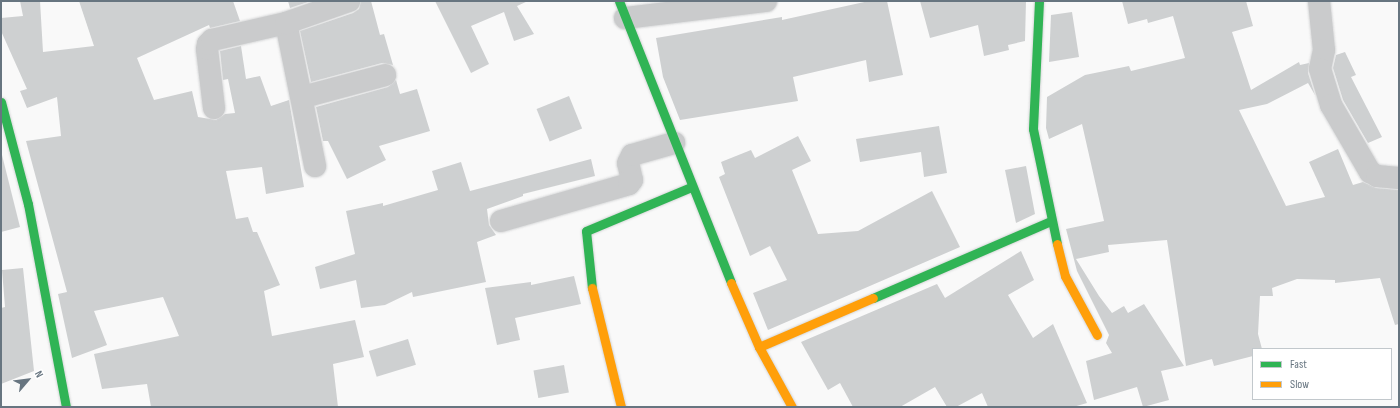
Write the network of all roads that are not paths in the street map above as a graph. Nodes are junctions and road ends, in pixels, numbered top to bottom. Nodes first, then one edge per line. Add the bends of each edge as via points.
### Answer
1 (349, 1) edge
2 (766, 1) edge
3 (1038, 1) edge
4 (1319, 1) edge
5 (622, 9) edge
6 (286, 24) junction
7 (385, 75) dead end
8 (303, 97) junction
9 (1, 102) edge
10 (214, 108) dead end
11 (674, 143) junction
12 (315, 166) dead end
13 (1399, 178) edge
14 (691, 187) junction
15 (501, 221) dead end
16 (1051, 221) junction
17 (1097, 335) dead end
18 (759, 347) junction
19 (789, 406) edge
20 (66, 407) edge
21 (621, 407) edge

1 - 6 street
2 - 5 street
3 - 16 street via 1033,129
4 - 13 street via 1324,50 1320,69 1331,105 1370,172 1378,176
5 - 11 street
6 - 8 street
6 - 10 street via 212,40 208,44
7 - 8 street
8 - 12 street
9 - 20 street via 28,204
11 - 14 street
11 - 15 street via 632,155 628,163 632,180 629,184
14 - 18 street
14 - 21 street via 586,231 593,294
16 - 17 street via 1065,276
16 - 18 street
18 - 19 street

